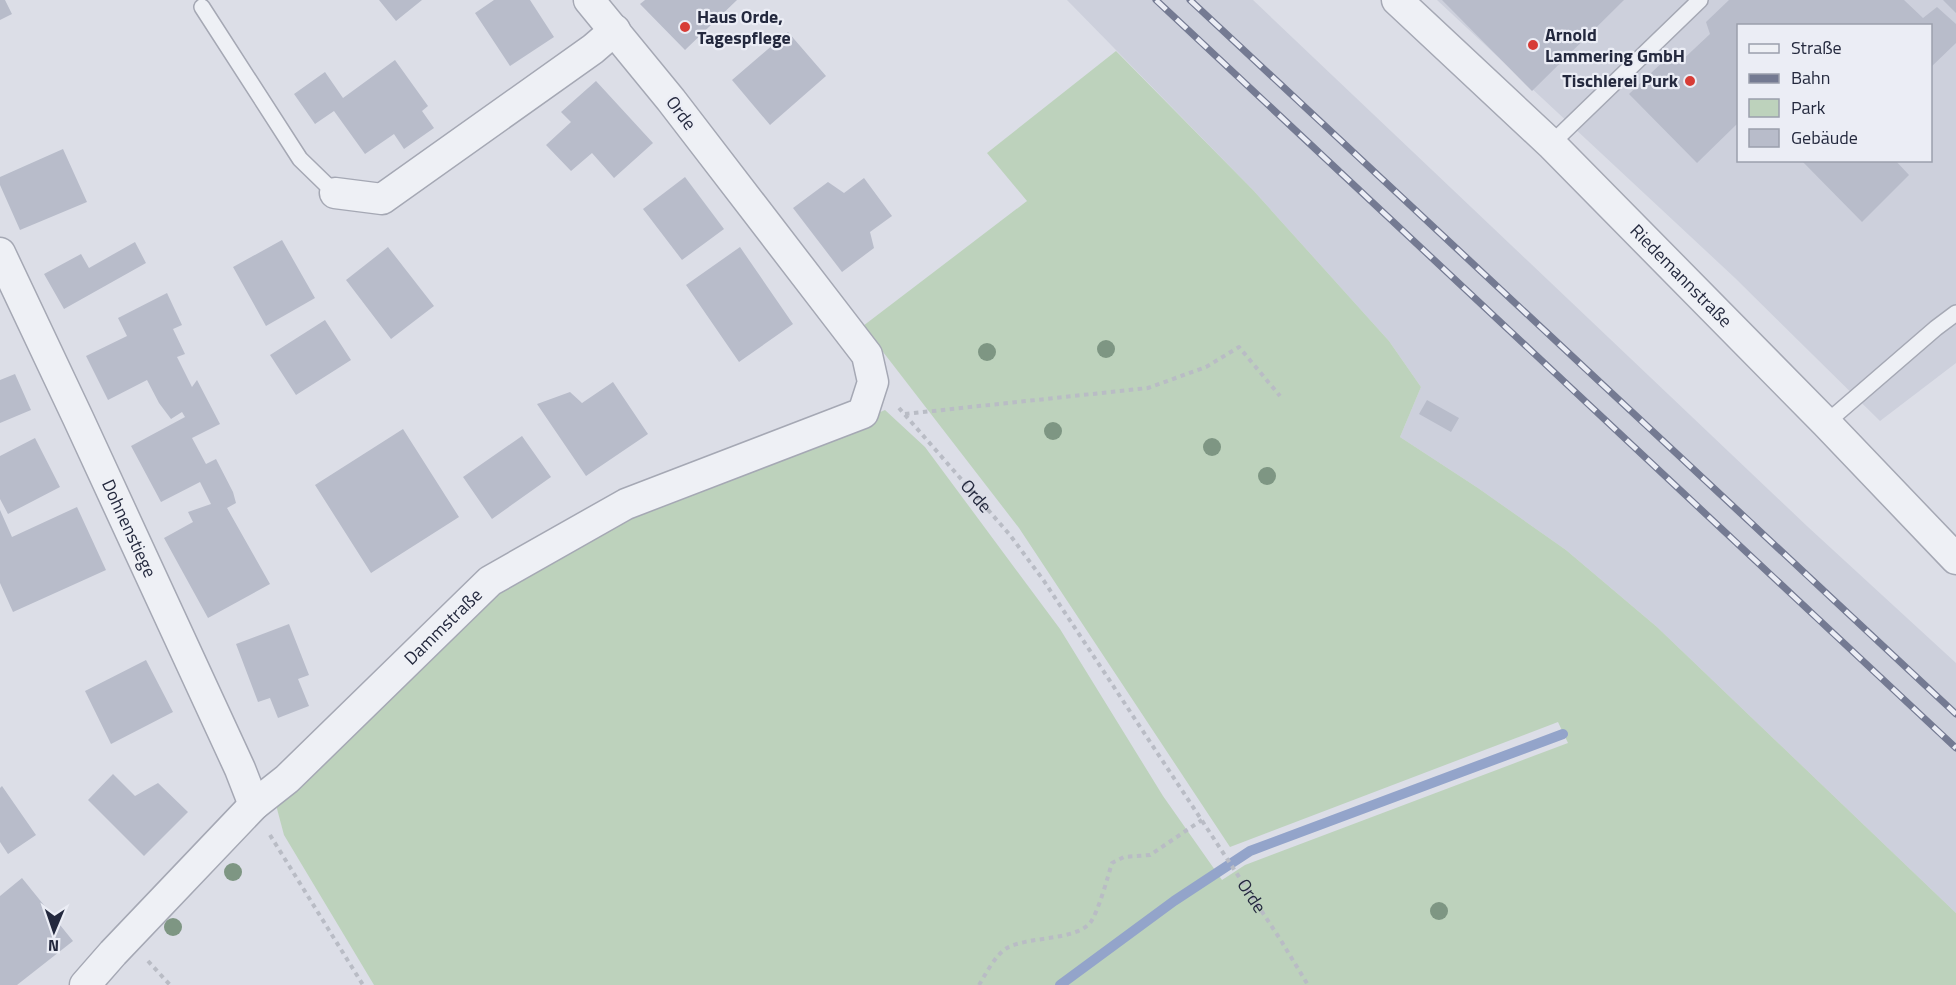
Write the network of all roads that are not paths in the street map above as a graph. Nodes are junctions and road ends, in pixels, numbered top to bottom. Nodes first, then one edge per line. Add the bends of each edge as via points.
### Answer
1 (589, 0) edge
2 (1397, 0) edge
3 (1700, 0) edge
4 (202, 7) dead end
5 (615, 30) junction
6 (1551, 144) junction
7 (335, 193) joint
8 (0, 253) edge
9 (1956, 313) edge
10 (873, 382) joint
11 (1827, 423) junction
12 (1956, 559) edge
13 (254, 805) junction
14 (85, 985) edge

1 - 5 street, Orde
2 - 6 street, Riedemannstraße
3 - 6 lane
4 - 7 lane via 300,159
5 - 7 street via 382,200
5 - 10 street, Orde via 867,355
6 - 11 street, Riedemannstraße
8 - 13 street, Dohnenstiege
9 - 11 lane
10 - 13 street, Dammstraße via 863,413 626,504 490,581 287,779
11 - 12 street, Riedemannstraße
13 - 14 street, Dammstraße

